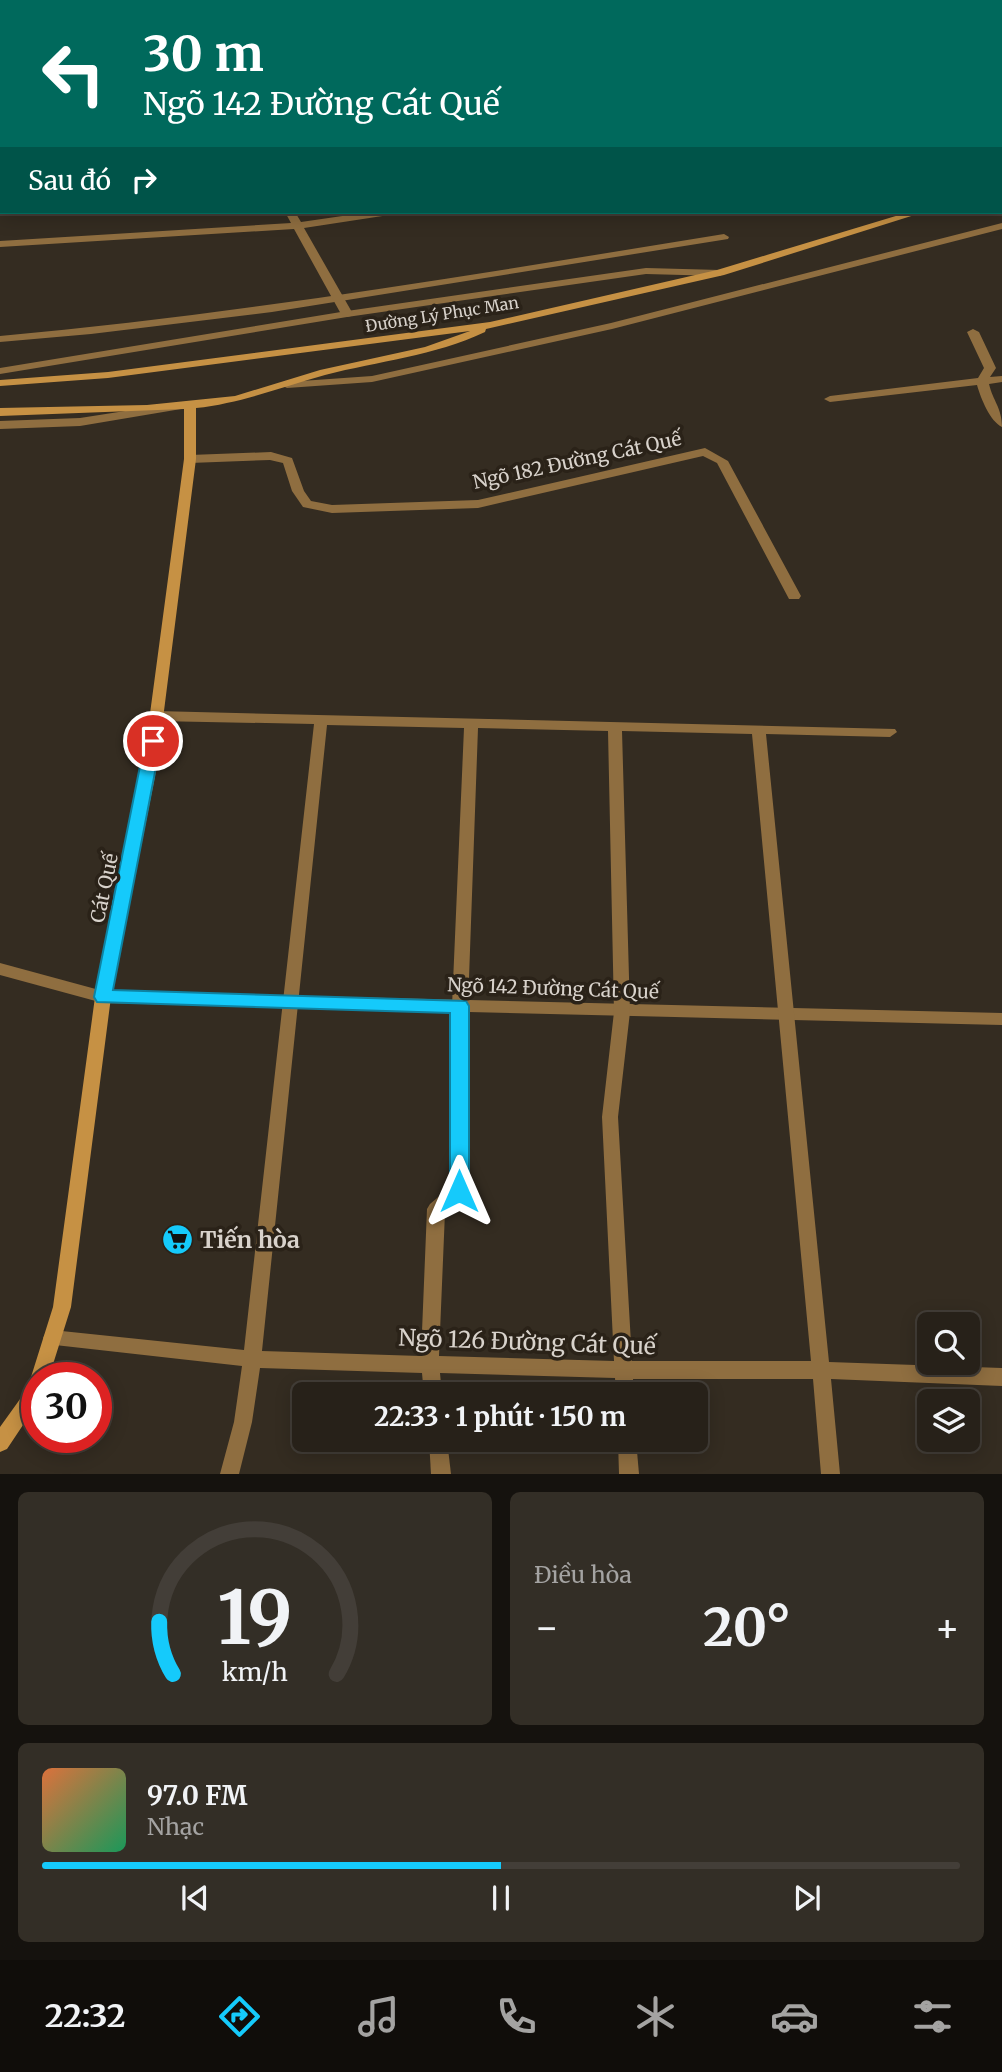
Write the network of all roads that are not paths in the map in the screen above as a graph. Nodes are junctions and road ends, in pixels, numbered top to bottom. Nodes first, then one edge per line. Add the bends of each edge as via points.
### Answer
1 (291, 214) edge
2 (376, 214) edge
3 (912, 214) edge
4 (298, 226) junction
5 (1000, 229) edge
6 (724, 237) dead end
7 (0, 244) edge
8 (720, 273) junction
9 (340, 300) junction
10 (348, 314) junction
11 (490, 325) junction
12 (973, 332) dead end
13 (0, 339) edge
14 (0, 371) edge
15 (1002, 379) edge
16 (982, 381) junction
17 (0, 383) edge
18 (287, 385) junction
19 (830, 399) dead end
20 (190, 405) junction
21 (0, 412) edge
22 (1002, 423) edge
23 (0, 425) edge
24 (190, 459) junction
25 (794, 596) dead end
26 (156, 716) junction
27 (321, 720) junction
28 (471, 723) junction
29 (615, 726) junction
30 (759, 729) junction
31 (890, 732) dead end
32 (0, 969) edge
33 (103, 997) junction
34 (292, 1001) junction
35 (460, 1006) junction
36 (622, 1012) junction
37 (789, 1012) junction
38 (1002, 1019) edge
39 (52, 1338) junction
40 (252, 1359) junction
41 (45, 1362) edge
42 (430, 1363) junction
43 (624, 1370) junction
44 (821, 1370) junction
45 (1002, 1377) edge
46 (432, 1382) edge
47 (624, 1382) edge
48 (21, 1412) edge
49 (0, 1443) edge
50 (439, 1452) edge
51 (628, 1452) edge
52 (229, 1474) edge
53 (441, 1474) edge
54 (629, 1474) edge
55 (831, 1474) edge

1 - 4 street
2 - 4 street
3 - 8 main road, Đường Lý Phục Man
4 - 7 street
4 - 9 street
5 - 18 street via 612,326 372,379
6 - 9 street
8 - 10 street via 646,271
8 - 11 main road, Đường Lý Phục Man
9 - 10 street
9 - 13 street via 136,329
10 - 14 street
11 - 17 main road, Đường Lý Phục Man via 108,374
11 - 18 main road via 454,344 318,373
12 - 16 street via 990,368
15 - 16 street
16 - 19 street
16 - 22 street
18 - 20 main road
20 - 21 main road
20 - 23 street via 80,422
20 - 24 main road, Cát Quế
24 - 25 street, Ngõ 182 Đường Cát Quế via 271,456 288,461 307,504 332,509 478,504 705,452 722,461
24 - 26 main road, Cát Quế
26 - 27 street
26 - 33 main road, Cát Quế
27 - 28 street
27 - 34 street
28 - 29 street
28 - 35 street
29 - 30 street
29 - 36 street
30 - 31 street
30 - 37 street
32 - 33 street, Ngõ 142 Đường Cát Quế
33 - 34 street, Ngõ 142 Đường Cát Quế
33 - 39 main road, Cát Quế via 62,1307
34 - 35 street, Ngõ 142 Đường Cát Quế
34 - 40 street
35 - 36 street, Ngõ 142 Đường Cát Quế
35 - 42 street via 459,1191 436,1209
36 - 37 street, Ngõ 142 Đường Cát Quế
36 - 43 street via 610,1117
37 - 38 street, Ngõ 142 Đường Cát Quế
37 - 44 street
39 - 40 street, Ngõ 126 Đường Cát Quế
39 - 41 main road, Cát Quế
40 - 42 street, Ngõ 126 Đường Cát Quế
40 - 52 street via 243,1422
42 - 43 street, Ngõ 126 Đường Cát Quế
42 - 46 street
43 - 44 street, Ngõ 126 Đường Cát Quế
43 - 47 street
44 - 45 street, Ngõ 126 Đường Cát Quế
44 - 55 street
48 - 49 main road
50 - 53 street
51 - 54 street

